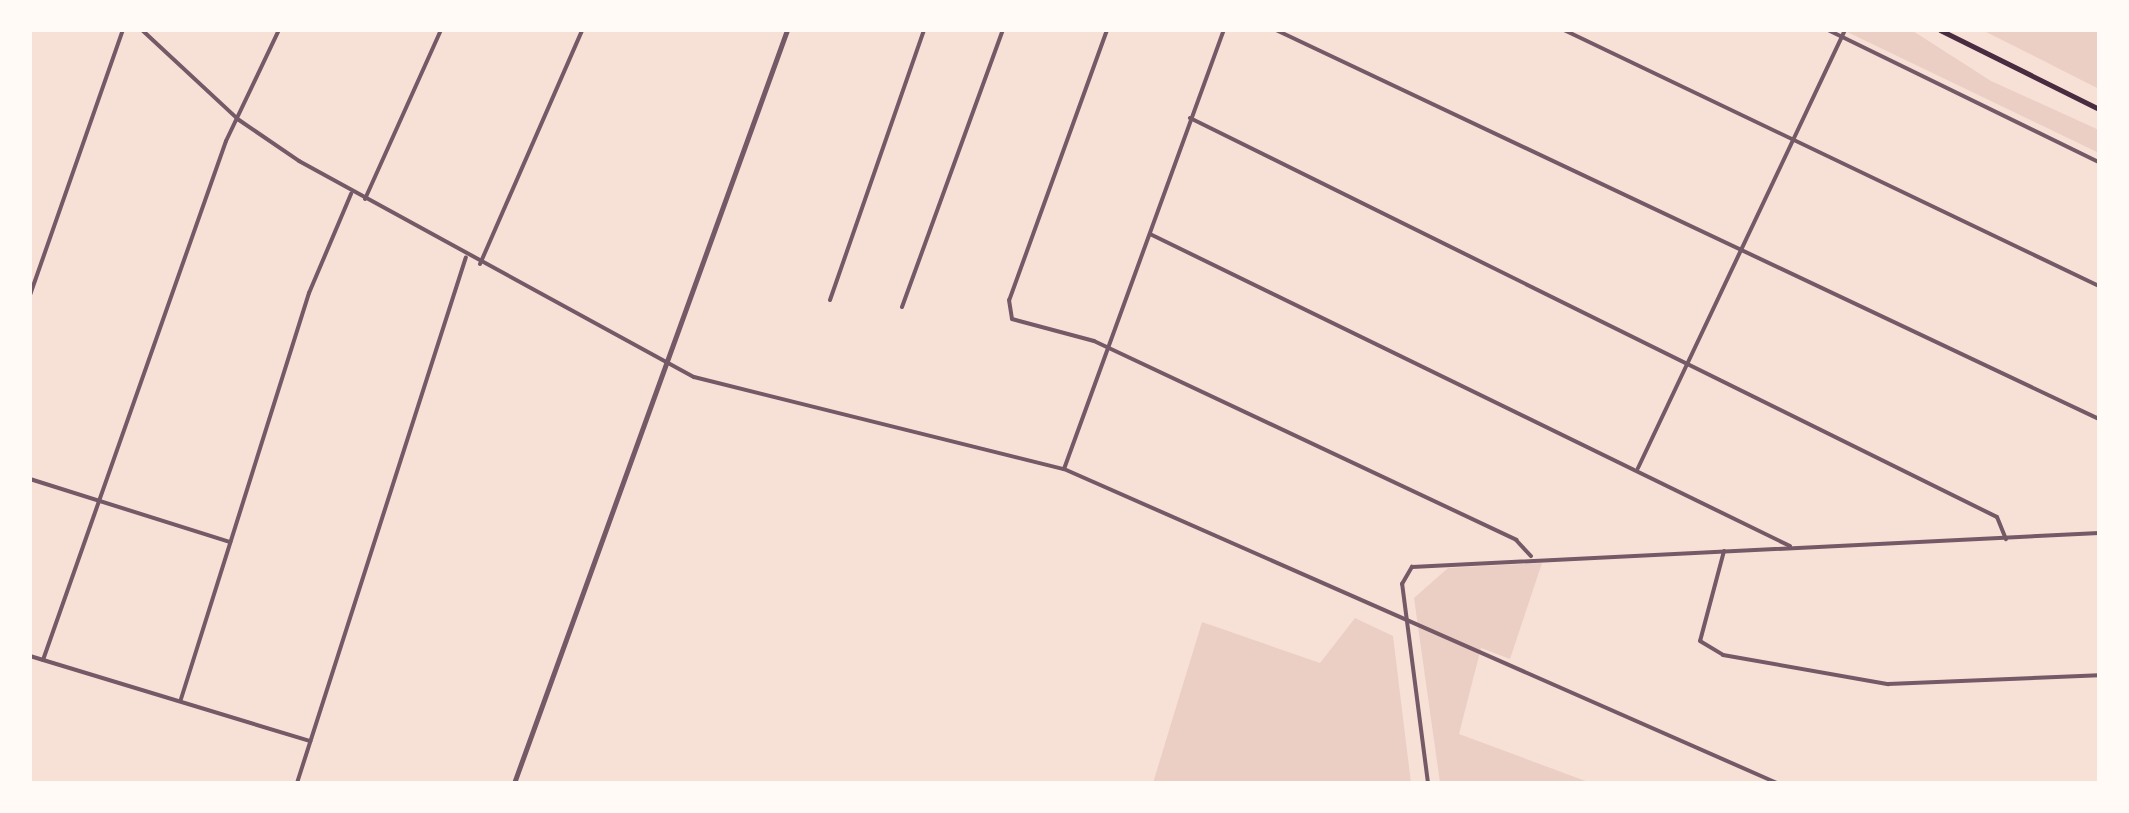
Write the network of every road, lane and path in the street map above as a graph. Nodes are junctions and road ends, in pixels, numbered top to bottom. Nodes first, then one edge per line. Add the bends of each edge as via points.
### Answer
1 (123, 30) edge
2 (142, 30) edge
3 (279, 30) edge
4 (440, 30) edge
5 (582, 30) edge
6 (787, 30) edge
7 (924, 30) edge
8 (1003, 30) edge
9 (1106, 30) edge
10 (1224, 30) edge
11 (1276, 30) edge
12 (1564, 30) edge
13 (1828, 30) edge
14 (1940, 30) edge
15 (1843, 33) edge
16 (2099, 108) edge
17 (1190, 118) junction
18 (239, 120) junction
19 (1790, 140) junction
20 (2099, 162) edge
21 (352, 194) junction
22 (364, 201) junction
23 (1150, 234) junction
24 (1741, 252) junction
25 (466, 257) junction
26 (479, 265) junction
27 (2099, 286) edge
28 (30, 295) edge
29 (830, 300) dead end
30 (902, 307) dead end
31 (1108, 348) junction
32 (1688, 360) junction
33 (660, 361) junction
34 (2099, 419) edge
35 (1638, 468) junction
36 (1064, 469) junction
37 (30, 479) edge
38 (99, 500) junction
39 (2099, 534) edge
40 (2006, 539) junction
41 (230, 542) junction
42 (1790, 546) junction
43 (1725, 548) junction
44 (1533, 558) junction
45 (1408, 627) junction
46 (30, 656) edge
47 (43, 660) junction
48 (2099, 675) edge
49 (181, 699) junction
50 (310, 741) junction
51 (297, 783) edge
52 (514, 783) edge
53 (1428, 783) edge
54 (1777, 783) edge

1 - 28 street
2 - 18 street
3 - 18 street
4 - 22 street
5 - 26 street
6 - 33 street
7 - 29 street
8 - 30 street
9 - 31 street via 1008,300 1012,319
10 - 17 street
11 - 24 street
12 - 19 street
13 - 15 street
14 - 16 main road
15 - 19 street
15 - 20 street
17 - 23 street
17 - 32 street
18 - 21 street
18 - 38 street
19 - 24 street
19 - 27 street
21 - 22 street
21 - 41 street via 309,293
22 - 25 street
23 - 31 street
23 - 35 street
24 - 32 street
24 - 34 street
25 - 26 street
25 - 50 street
26 - 33 street
31 - 36 street
31 - 44 street via 1516,540
32 - 35 street
32 - 40 street via 1996,517
33 - 36 street
33 - 52 street
35 - 42 street
36 - 45 street
37 - 38 street
38 - 41 street
38 - 47 street
39 - 40 street
40 - 42 street
41 - 49 street
42 - 43 street
43 - 44 street
43 - 48 street via 1700,641 1723,655 1888,684
44 - 45 street via 1412,567 1402,584
45 - 53 street
45 - 54 street
46 - 47 street
47 - 49 street
49 - 50 street via 287,742
50 - 51 street

